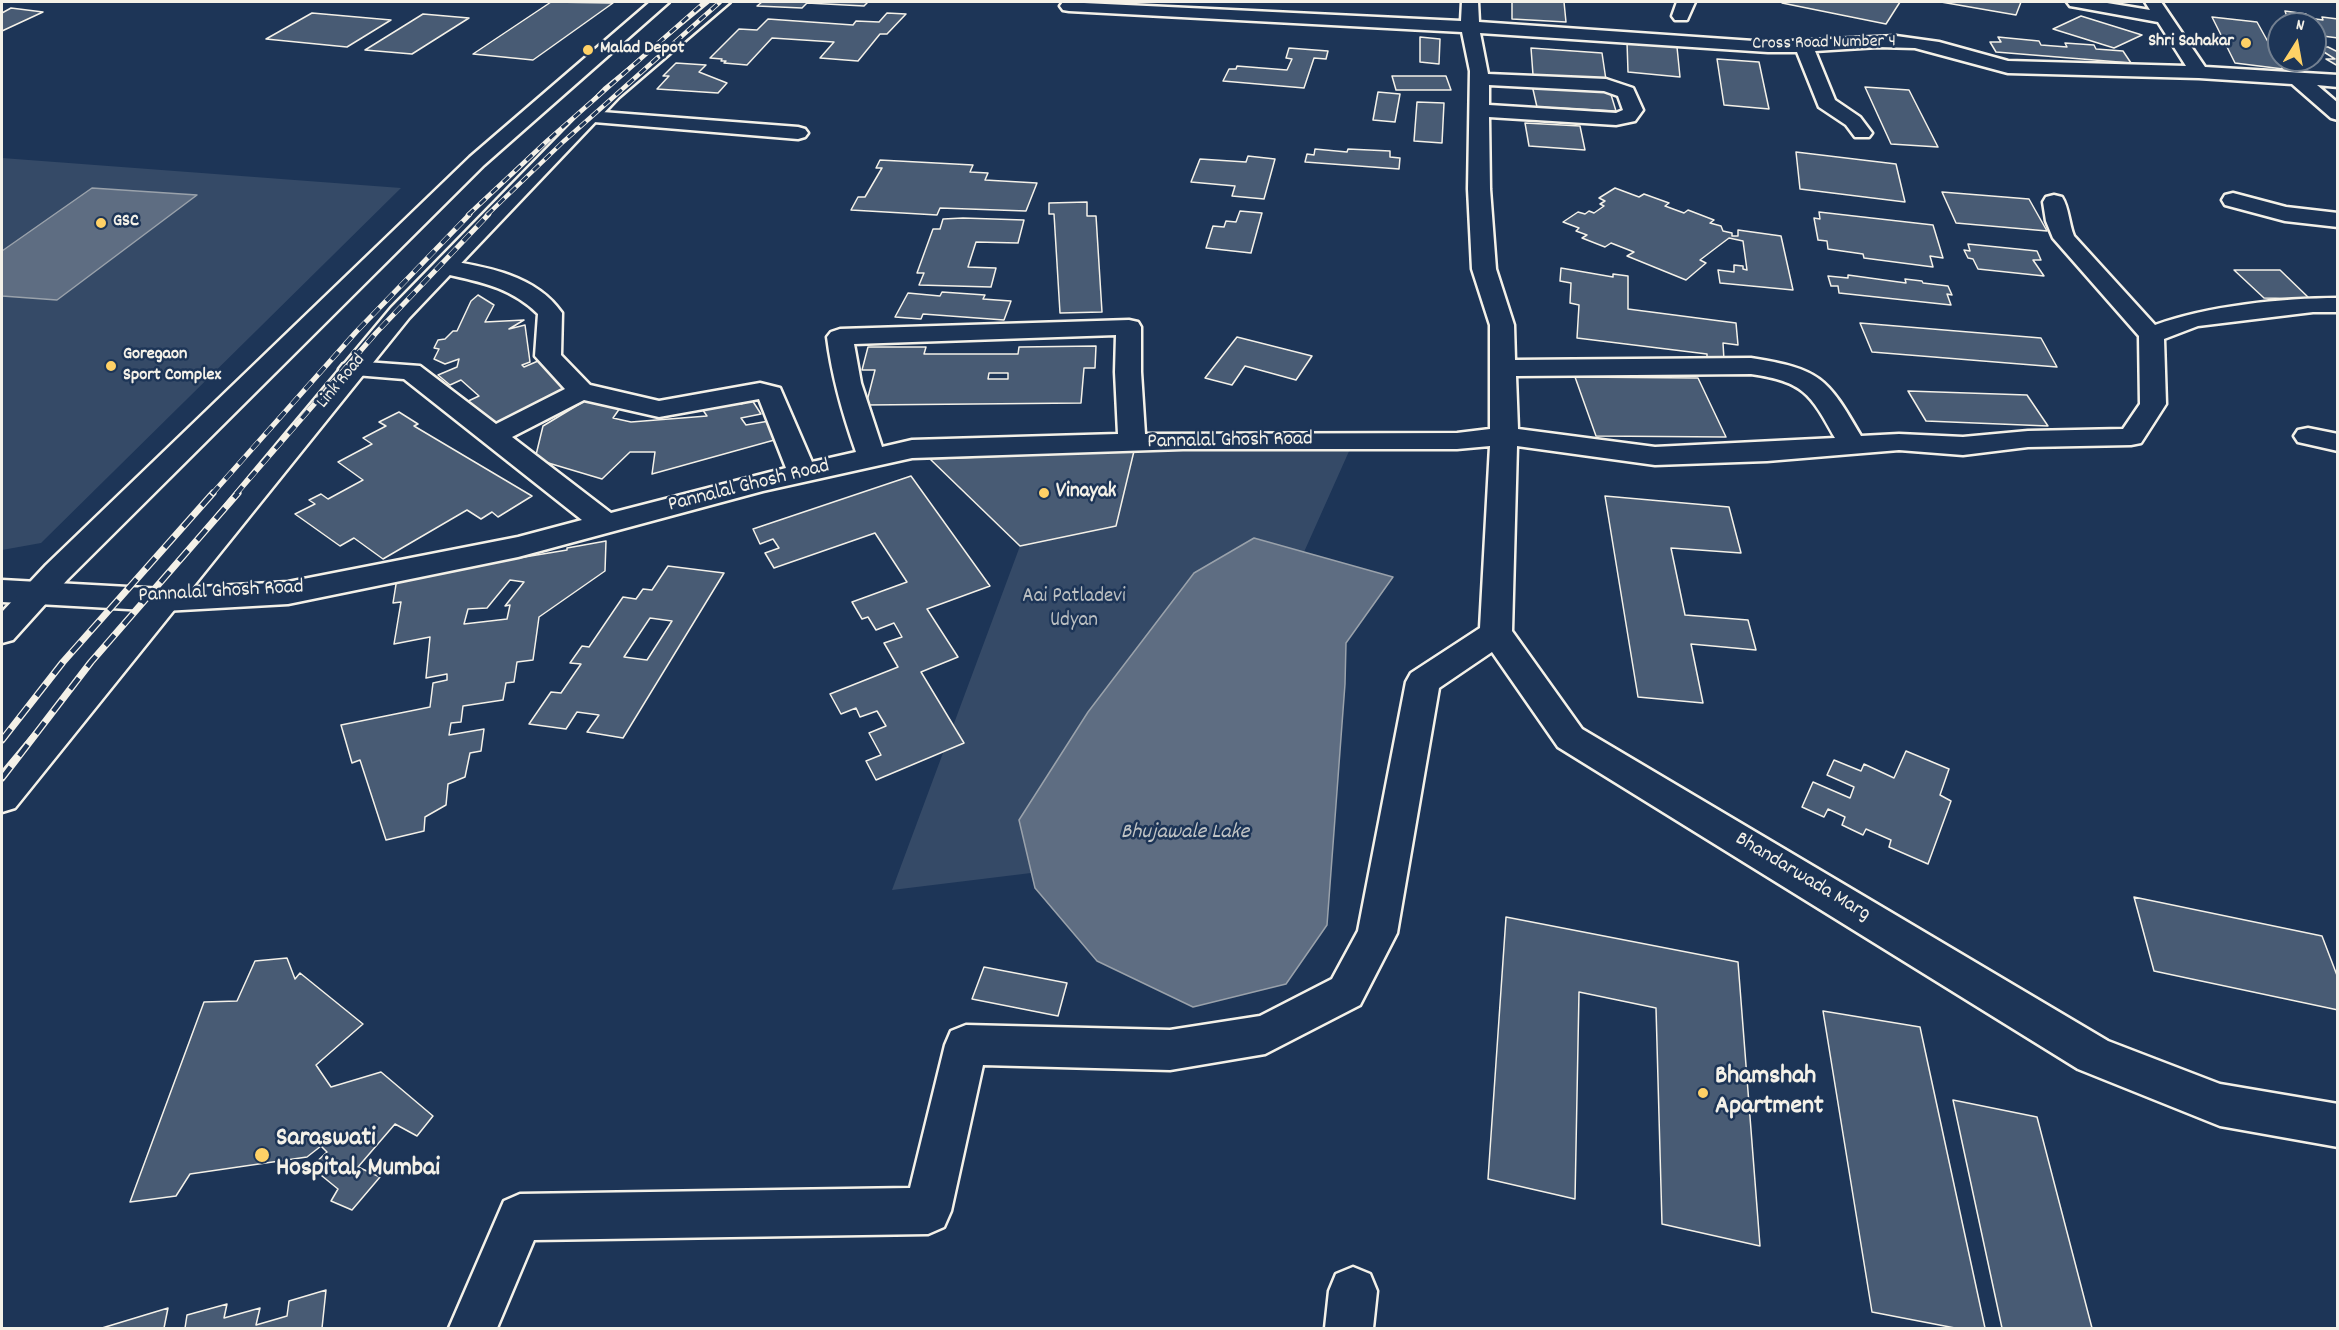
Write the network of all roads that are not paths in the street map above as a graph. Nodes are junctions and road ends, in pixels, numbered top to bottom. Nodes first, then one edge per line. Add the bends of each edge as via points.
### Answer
1 (660, 2) edge
2 (721, 2) edge
3 (1470, 2) edge
4 (2076, 2) edge
5 (2153, 2) edge
6 (1069, 6) dead end
7 (2163, 18) junction
8 (1470, 27) junction
9 (1804, 47) junction
10 (2199, 72) junction
11 (1479, 79) junction
12 (2298, 79) junction
13 (2337, 81) edge
14 (1479, 110) junction
15 (2337, 114) edge
16 (590, 117) junction
17 (1862, 132) dead end
18 (798, 133) dead end
19 (2233, 200) dead end
20 (2054, 202) dead end
21 (2337, 220) edge
22 (444, 267) junction
23 (2337, 304) edge
24 (2151, 335) junction
25 (1503, 368) junction
26 (352, 369) junction
27 (581, 391) junction
28 (494, 436) junction
29 (1504, 436) junction
30 (2308, 436) dead end
31 (2337, 443) edge
32 (1132, 444) junction
33 (1853, 446) junction
34 (872, 458) junction
35 (802, 473) junction
36 (606, 524) junction
37 (47, 582) junction
38 (2, 591) edge
39 (165, 600) junction
40 (2, 633) edge
41 (1496, 633) junction
42 (2, 798) edge
43 (2337, 1125) edge
44 (473, 1329) edge

1 - 37 street via 477,161
2 - 16 street, Link Road via 612,93
3 - 8 street
4 - 7 street
5 - 7 street
6 - 8 street, Cross Road Number 4
7 - 10 street
8 - 9 street, Cross Road Number 4
8 - 11 street
9 - 10 street, Cross Road Number 4 via 1854,41 1915,43 2008,67
9 - 17 street via 1827,104
10 - 12 street, Cross Road Number 4
11 - 14 street
11 - 14 street via 1613,87 1626,92 1634,110 1628,117 1616,119
12 - 13 street, Cross Road Number 4
12 - 15 street
14 - 25 street via 1484,269 1502,325
16 - 18 street
16 - 22 street, Link Road
19 - 21 street via 2285,214
20 - 24 street via 2064,238
22 - 26 street, Link Road
22 - 27 street via 504,279 542,304 550,313 548,356
23 - 24 street via 2194,319
24 - 33 street, Pannalal Ghosh Road via 2153,404 2130,437 2028,438 1963,446 1899,442
25 - 29 street
25 - 33 street via 1751,366 1782,371 1808,381 1819,391
26 - 28 street via 411,372
26 - 39 street, Link Road
27 - 28 street
27 - 35 street via 659,409 760,391 771,394
28 - 36 street
29 - 32 street, Pannalal Ghosh Road via 1456,441
29 - 33 street, Pannalal Ghosh Road via 1654,456
29 - 41 street
30 - 31 street
32 - 34 street, Pannalal Ghosh Road via 912,449
32 - 34 street via 1129,327 840,337 847,382
34 - 35 street, Pannalal Ghosh Road
35 - 36 street, Pannalal Ghosh Road
36 - 39 street, Pannalal Ghosh Road via 518,547 288,593
37 - 38 street, Pannalal Ghosh Road
37 - 39 street, Pannalal Ghosh Road
37 - 40 street
39 - 42 street, Link Road
41 - 43 street, Bhandarwada Marg via 1570,738 2093,1055 2220,1105
41 - 44 street via 1423,682 1377,933 1346,992 1265,1035 1170,1050 966,1046 928,1211 520,1217

